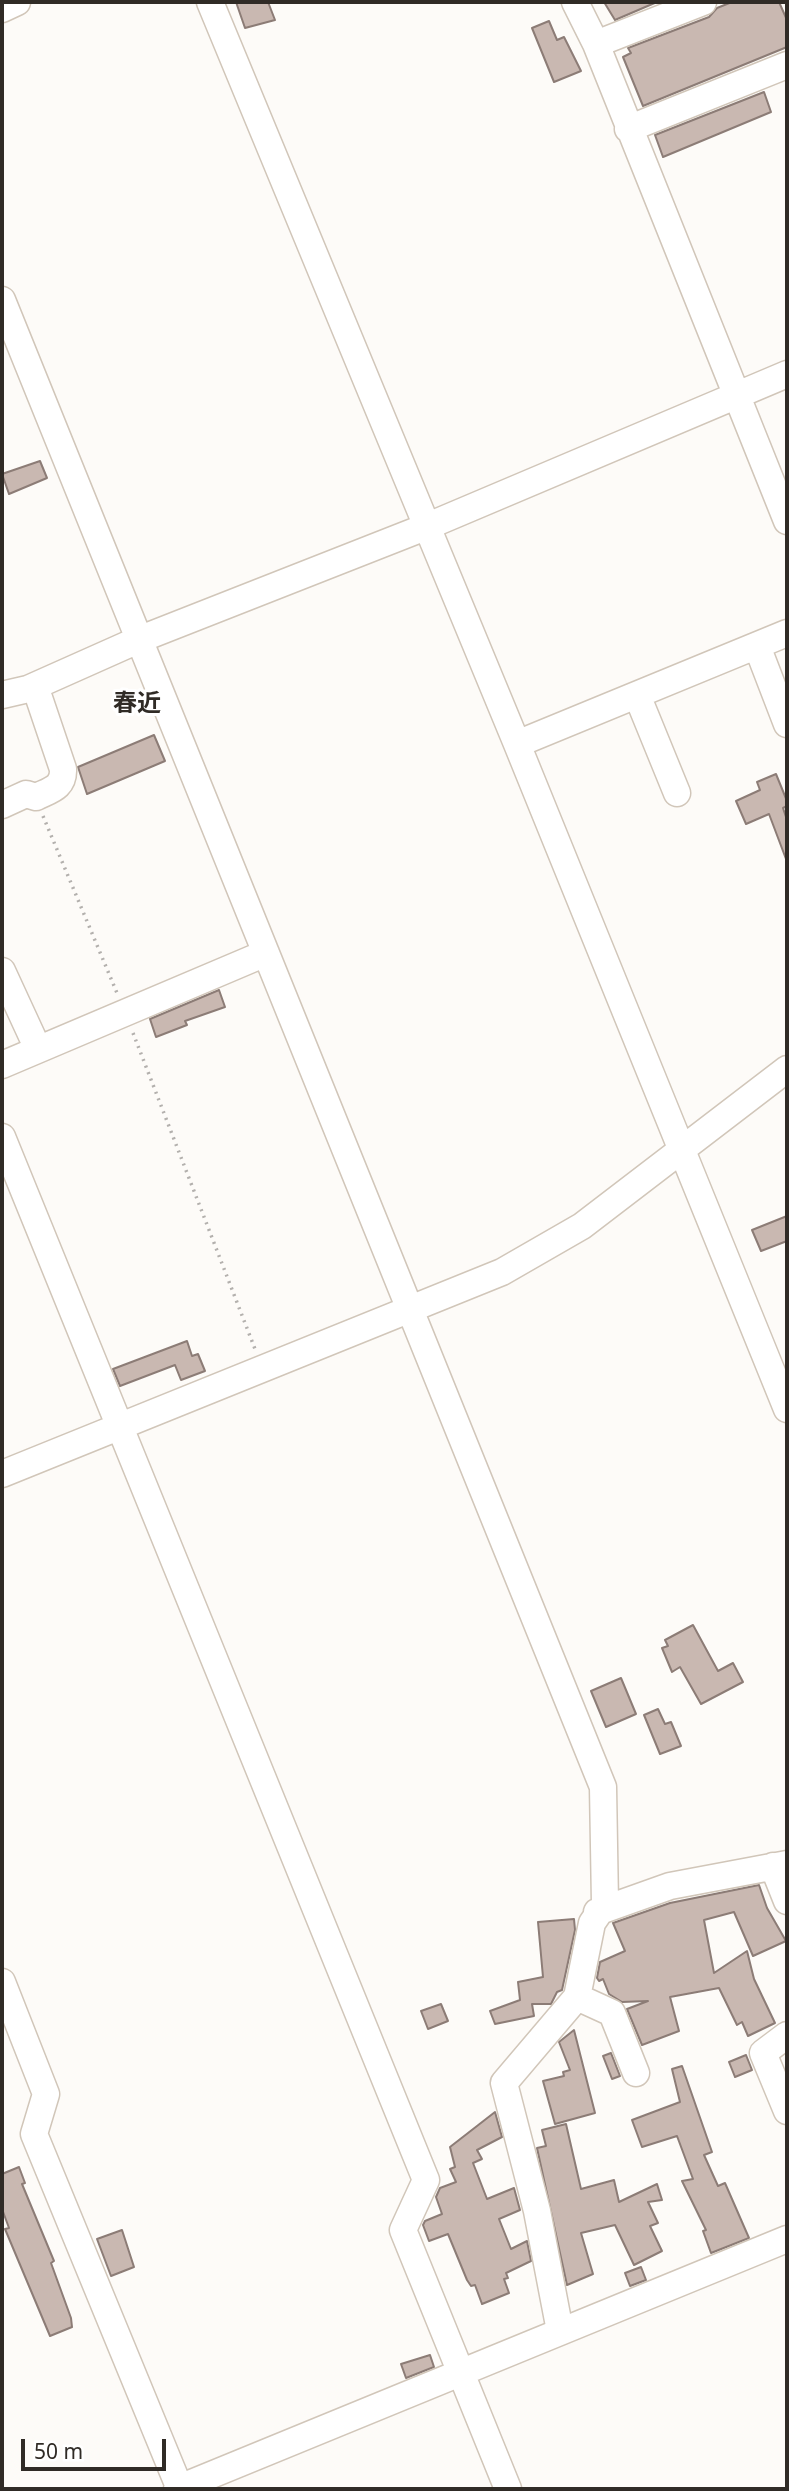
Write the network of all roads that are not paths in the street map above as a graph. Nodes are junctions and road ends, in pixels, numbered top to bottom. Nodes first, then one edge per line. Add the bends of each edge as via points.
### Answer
1 (17, 2) edge
2 (210, 2) edge
3 (575, 2) edge
4 (703, 2) edge
5 (2, 9) edge
6 (596, 44) junction
7 (787, 65) edge
8 (628, 129) junction
9 (2, 300) edge
10 (787, 374) edge
11 (737, 395) junction
12 (787, 521) edge
13 (428, 526) junction
14 (787, 634) edge
15 (138, 640) junction
16 (757, 646) junction
17 (35, 686) junction
18 (2, 695) edge
19 (637, 695) junction
20 (787, 724) edge
21 (517, 744) junction
22 (677, 793) dead end
23 (2, 805) edge
24 (266, 953) junction
25 (2, 971) edge
26 (37, 1047) junction
27 (2, 1065) edge
28 (787, 1069) edge
29 (2, 1137) edge
30 (683, 1150) junction
31 (412, 1311) junction
32 (787, 1409) edge
33 (121, 1428) junction
34 (2, 1474) edge
35 (780, 1865) edge
36 (787, 1901) edge
37 (597, 1912) junction
38 (2, 1982) edge
39 (577, 1997) junction
40 (787, 2035) edge
41 (636, 2073) dead end
42 (787, 2111) edge
43 (787, 2239) edge
44 (560, 2331) junction
45 (460, 2372) junction
46 (179, 2489) edge
47 (508, 2489) edge

1 - 5 street
2 - 13 street
3 - 6 street
4 - 6 street
6 - 8 street
7 - 8 street
8 - 11 street
9 - 15 street
10 - 11 street
11 - 12 street
11 - 13 street
13 - 15 street
13 - 21 street
14 - 16 street
15 - 17 street
15 - 24 street
16 - 19 street
16 - 20 street
17 - 18 street
17 - 23 street via 63,779 36,797 26,794
19 - 21 street
19 - 22 street
21 - 30 street
24 - 26 street
24 - 31 street
25 - 26 street
26 - 27 street
28 - 30 street
29 - 33 street
30 - 31 street via 550,1247
30 - 32 street
31 - 33 street
31 - 37 street via 603,1787 605,1903
33 - 34 street
33 - 45 street via 426,2180 402,2231
35 - 36 street
35 - 37 street via 670,1886
37 - 39 street
38 - 46 street via 46,2094 34,2134
39 - 41 street via 612,2013
39 - 44 street via 504,2083 537,2211
40 - 42 street via 763,2053
43 - 44 street
44 - 45 street
45 - 46 street
45 - 47 street

